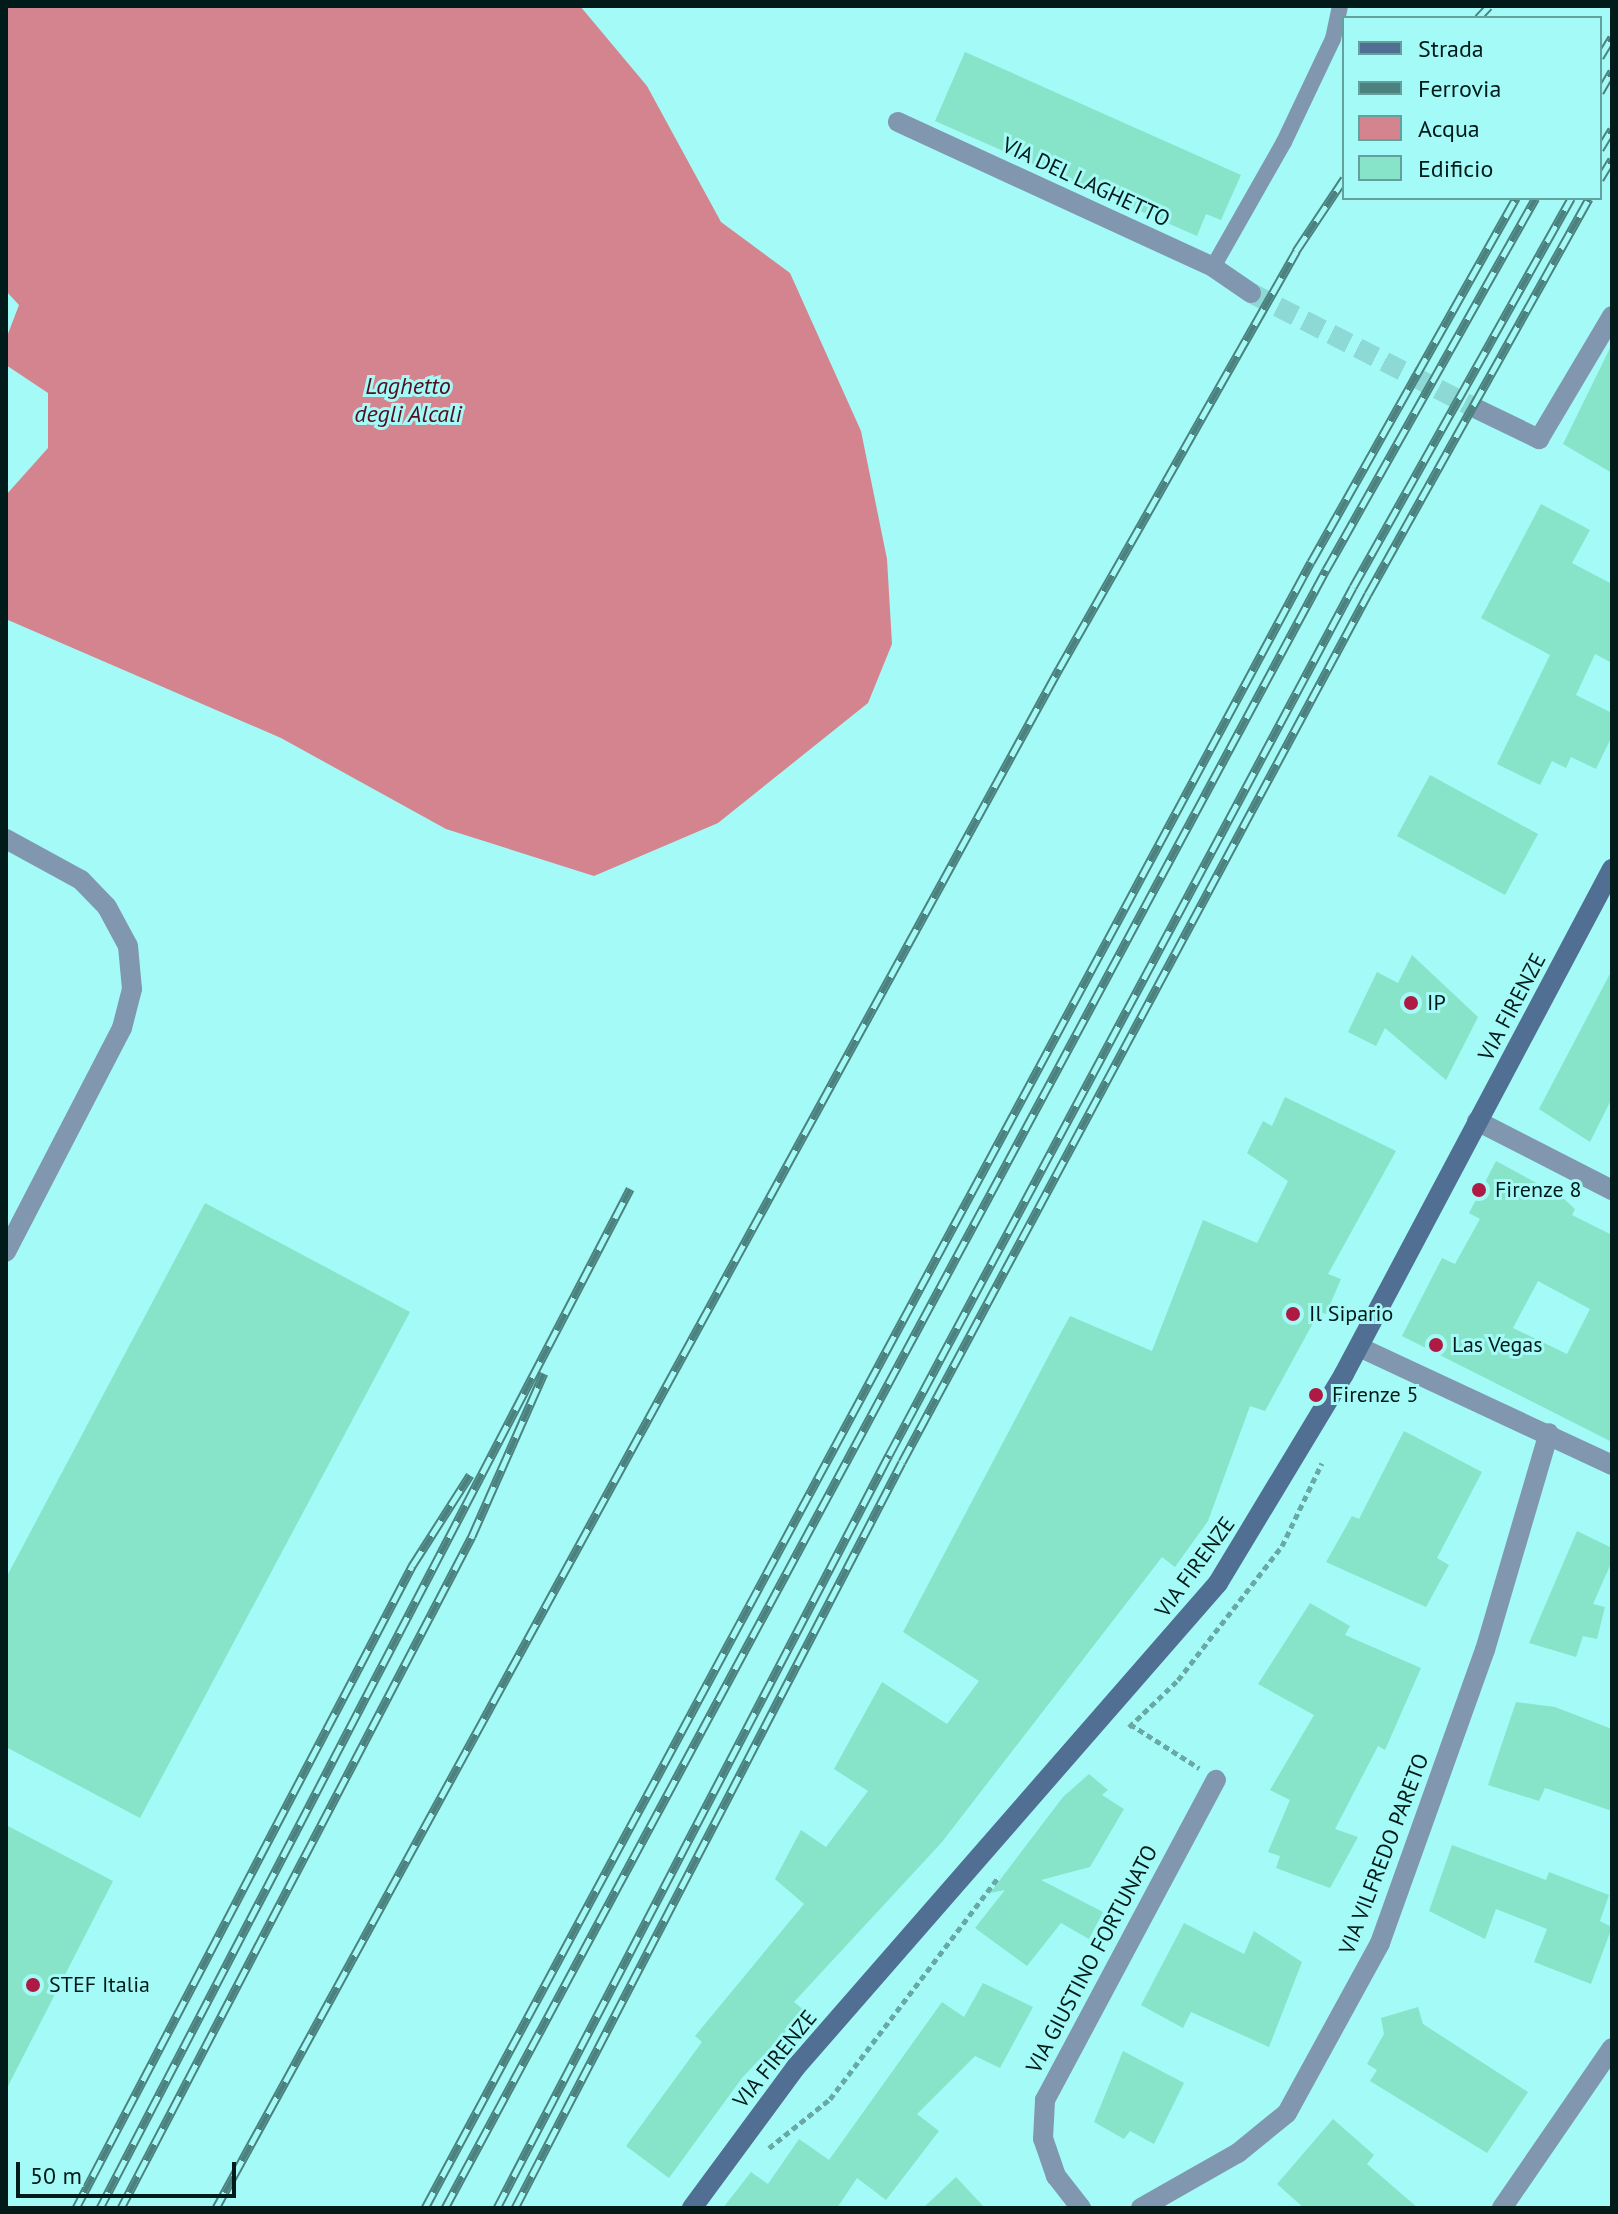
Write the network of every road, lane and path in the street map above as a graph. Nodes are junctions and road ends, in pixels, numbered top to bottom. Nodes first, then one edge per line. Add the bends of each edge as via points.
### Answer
1 (1340, 6) edge
2 (898, 122) dead end
3 (1213, 267) junction
4 (1251, 293) tunnel mouth
5 (1612, 316) edge
6 (1479, 410) tunnel mouth
7 (6, 839) edge
8 (1610, 877) edge
9 (1477, 1121) junction
10 (1612, 1190) edge
11 (6, 1252) edge
12 (1359, 1347) junction
13 (1549, 1433) junction
14 (1612, 1465) edge
15 (1109, 1710) junction
16 (1216, 1780) joint
17 (1612, 2048) edge
18 (692, 2208) edge
19 (1081, 2208) edge
20 (1141, 2208) edge
21 (1502, 2208) edge

1 - 3 lane via 1333,39 1284,142
2 - 3 street, VIA DEL LAGHETTO
3 - 4 street, VIA DEL LAGHETTO
5 - 6 street via 1539,439
7 - 11 street via 81,880 107,907 128,946 132,989 122,1028
8 - 9 main road, VIA FIRENZE
9 - 10 street
9 - 12 main road, VIA FIRENZE
12 - 13 street
12 - 15 main road, VIA FIRENZE via 1218,1583
13 - 14 street
13 - 20 street, VIA VILFREDO PARETO via 1485,1650 1380,1943 1287,2113 1238,2153
15 - 16 path
15 - 18 main road, VIA FIRENZE via 796,2067
16 - 19 street, VIA GIUSTINO FORTUNATO via 1045,2100 1043,2139 1056,2176
17 - 21 street

